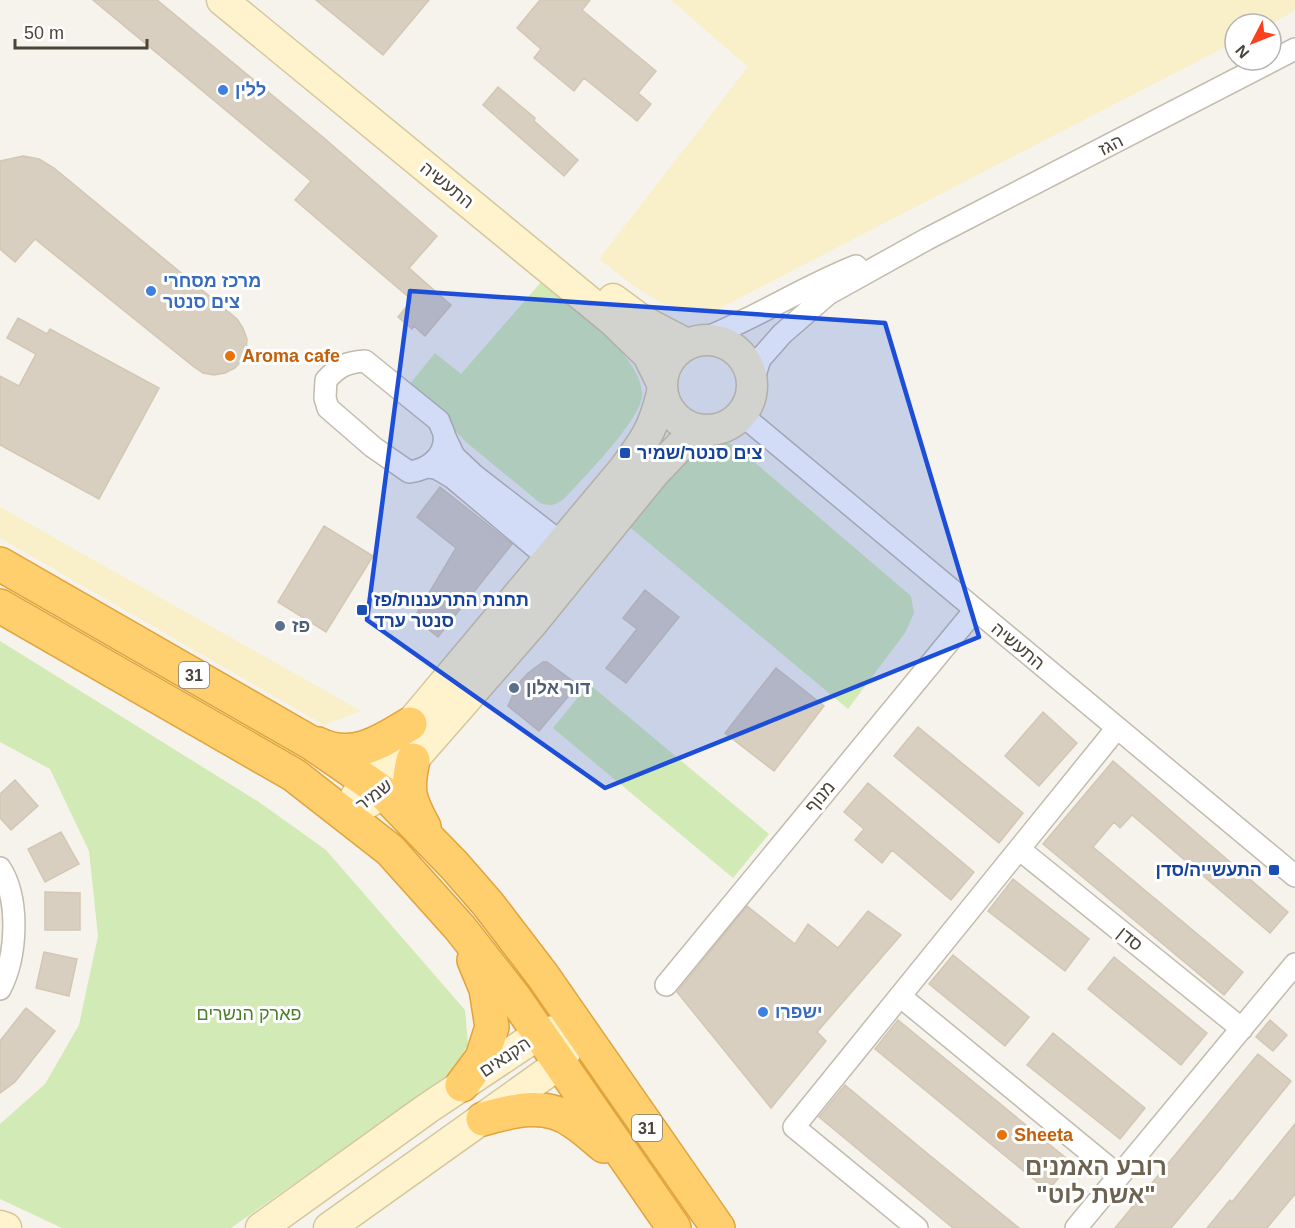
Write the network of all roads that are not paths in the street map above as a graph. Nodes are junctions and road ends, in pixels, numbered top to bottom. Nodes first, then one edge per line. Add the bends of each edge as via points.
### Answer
1 (222, 0) edge
2 (248, 0) edge
3 (1295, 49) edge
4 (927, 239) junction
5 (695, 341) junction
6 (753, 381) junction
7 (662, 387) junction
8 (742, 415) junction
9 (708, 431) junction
10 (444, 435) junction
11 (428, 466) junction
12 (554, 550) junction
13 (0, 564) edge
14 (577, 569) junction
15 (0, 606) edge
16 (975, 610) junction
17 (410, 724) junction
18 (1117, 728) junction
19 (295, 734) junction
20 (413, 759) junction
21 (375, 786) junction
22 (345, 816) junction
23 (433, 842) junction
24 (1019, 849) junction
25 (0, 868) edge
26 (1295, 876) edge
27 (460, 928) junction
28 (1295, 964) edge
29 (666, 985) dead end
30 (0, 990) edge
31 (900, 996) junction
32 (579, 1026) junction
33 (1242, 1029) junction
34 (539, 1034) junction
35 (559, 1064) junction
36 (462, 1085) junction
37 (483, 1119) junction
38 (634, 1172) junction
39 (1119, 1176) junction
40 (0, 1226) edge
41 (6, 1228) edge
42 (261, 1228) edge
43 (329, 1228) edge
44 (674, 1228) edge
45 (718, 1228) edge
46 (918, 1228) edge
47 (1076, 1228) edge

1 - 7 street, התעשיה via 614,321 648,355
2 - 5 street, התעשיה via 623,308 643,321
3 - 4 street, הגז
4 - 5 street, הגז via 821,280 727,330
4 - 6 street, הגז via 828,294 760,359
5 - 6 street via 722,342 736,350 748,365
5 - 7 street via 679,349 668,361
6 - 8 street via 750,402
7 - 9 street via 671,413 685,425
7 - 12 street, שמיר via 656,420 647,438
8 - 9 street via 724,428
8 - 16 street, התעשיה
9 - 14 street, שמיר via 680,446 663,463
10 - 11 street via 437,459
10 - 11 street via 439,421 365,361 341,365 326,380 328,408 373,447 409,471
10 - 12 street via 454,456
11 - 12 street via 453,478
12 - 14 street
12 - 17 street, שמיר
13 - 19 highway, 31
14 - 20 street, שמיר
15 - 22 highway, 31 via 294,775
16 - 18 street, התעשיה
16 - 29 street, מנוף
17 - 19 highway via 375,745 350,750 331,751
17 - 21 street, שמיר
18 - 24 street
18 - 26 street, התעשיה
19 - 21 highway, 31
20 - 21 street, שמיר
20 - 23 highway via 411,803
21 - 22 street, שמיר
21 - 23 highway, 31
22 - 27 highway, 31 via 390,850
23 - 32 highway, 31 via 488,904
24 - 31 street
24 - 33 street, סדן
25 - 30 street via 6,877 14,913 7,977
27 - 34 highway, 31
27 - 36 highway via 486,989 492,1027 482,1058
28 - 33 street
31 - 39 street
31 - 46 street via 794,1127
32 - 34 street, הקנאים
32 - 35 street, הקנאים
32 - 45 highway, 31
33 - 39 street
34 - 35 highway, 31
34 - 36 street, הקנאים
35 - 37 street, הקנאים
35 - 38 highway, 31
36 - 42 street, הקנאים
37 - 38 highway via 518,1109 552,1112 573,1121
37 - 43 street, הקנאים
38 - 44 highway, 31
39 - 47 street
40 - 41 street

